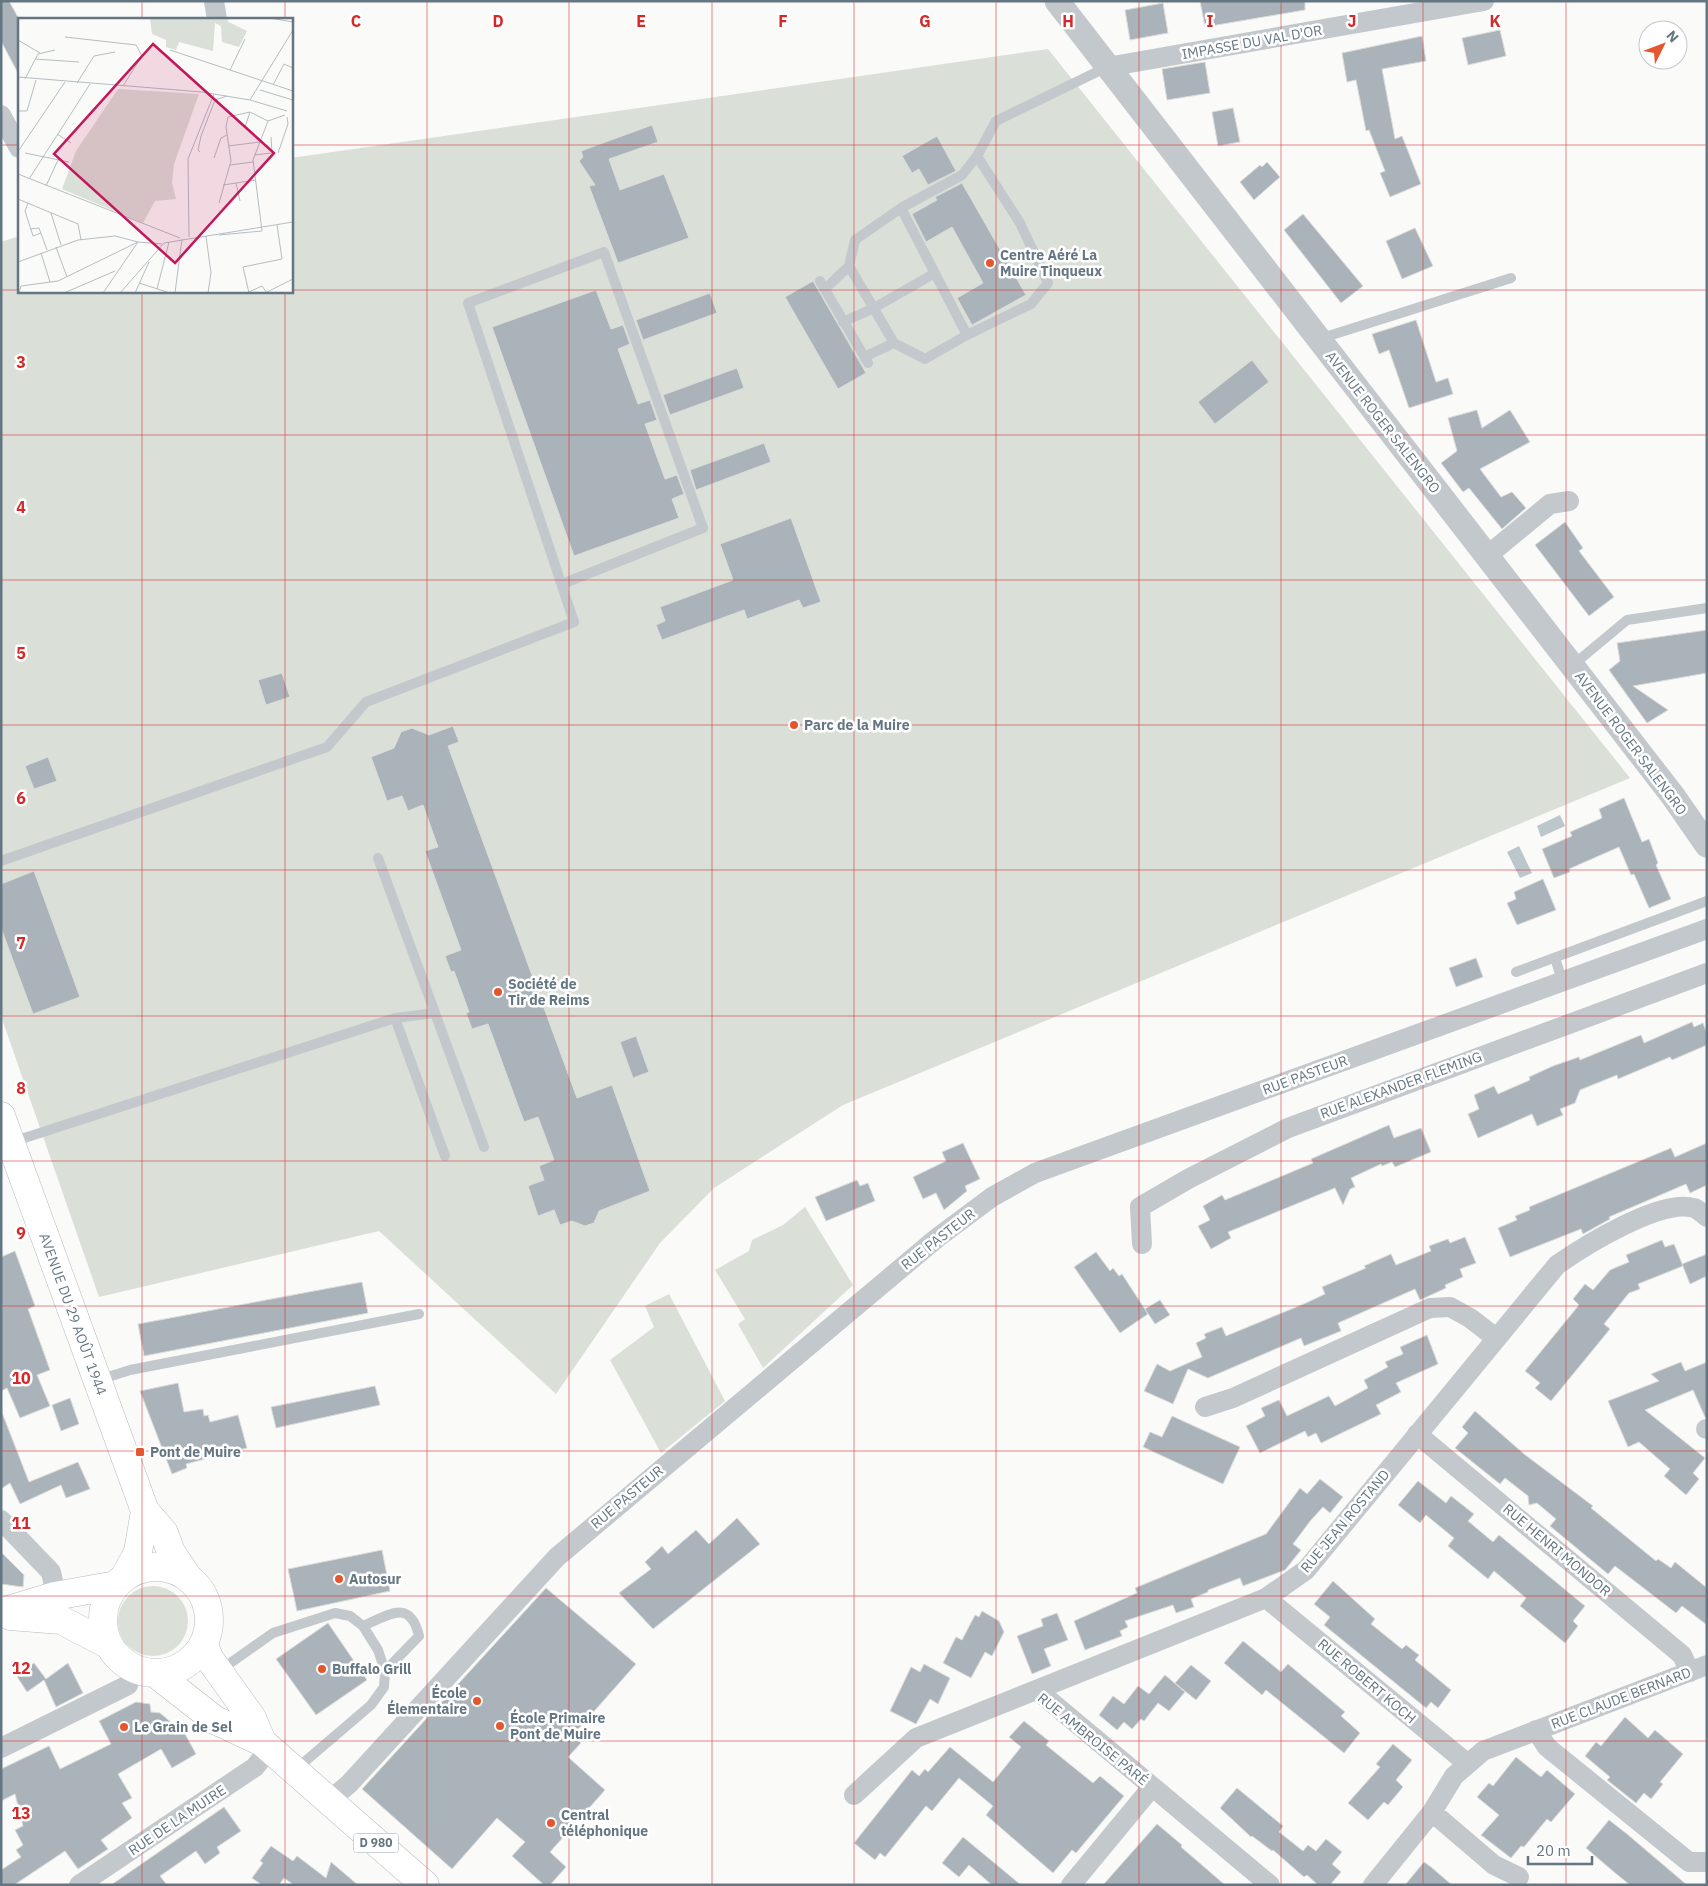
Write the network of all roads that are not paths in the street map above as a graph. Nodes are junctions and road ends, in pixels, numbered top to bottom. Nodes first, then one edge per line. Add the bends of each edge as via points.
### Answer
1 (214, 1) edge
2 (1057, 1) edge
3 (1484, 1) edge
4 (217, 18) edge
5 (1107, 67) junction
6 (1, 115) edge
7 (18, 146) edge
8 (977, 156) junction
9 (901, 208) junction
10 (850, 266) junction
11 (935, 273) junction
12 (1511, 278) dead end
13 (874, 308) junction
14 (843, 322) junction
15 (967, 335) junction
16 (1318, 339) junction
17 (894, 342) junction
18 (1569, 501) dead end
19 (1487, 556) junction
20 (562, 584) junction
21 (1707, 608) edge
22 (1572, 666) junction
23 (1707, 845) edge
24 (378, 858) dead end
25 (1, 861) edge
26 (1707, 901) edge
27 (1707, 929) edge
28 (1555, 958) junction
29 (1516, 972) dead end
30 (1707, 973) edge
31 (1562, 980) junction
32 (435, 1013) junction
33 (395, 1018) junction
34 (1, 1116) edge
35 (11, 1142) junction
36 (484, 1147) dead end
37 (444, 1156) dead end
38 (1707, 1217) edge
39 (1142, 1244) dead end
40 (419, 1314) dead end
41 (1496, 1338) junction
42 (98, 1380) junction
43 (1205, 1407) dead end
44 (1417, 1434) junction
45 (146, 1511) junction
46 (1, 1520) edge
47 (189, 1579) junction
48 (120, 1581) junction
49 (1266, 1598) junction
50 (58, 1608) junction
51 (1, 1614) edge
52 (363, 1626) junction
53 (204, 1644) junction
54 (109, 1645) junction
55 (1698, 1668) edge
56 (385, 1670) junction
57 (144, 1671) junction
58 (219, 1671) junction
59 (1038, 1691) junction
60 (1536, 1730) junction
61 (266, 1746) junction
62 (1, 1748) edge
63 (1468, 1764) junction
64 (294, 1771) junction
65 (1152, 1786) junction
66 (854, 1795) dead end
67 (328, 1802) junction
68 (1432, 1812) junction
69 (1707, 1862) edge
70 (1519, 1877) dead end
71 (79, 1885) edge
72 (425, 1885) edge
73 (1071, 1885) edge
74 (1270, 1885) edge
75 (1373, 1885) edge

1 - 4 street
2 - 5 street, AVENUE ROGER SALENGRO
3 - 5 street, IMPASSE DU VAL D'OR
5 - 8 lane via 996,121
5 - 16 street, AVENUE ROGER SALENGRO
6 - 7 street
8 - 9 lane via 962,175
8 - 15 lane via 1020,223 1048,283 1031,304
9 - 10 lane via 855,240
9 - 11 lane
10 - 13 lane
10 - 14 lane via 822,285
11 - 13 lane
11 - 15 lane
12 - 16 lane
13 - 14 lane
13 - 17 lane
14 - 17 lane via 866,360
15 - 17 lane via 926,359
16 - 19 street, AVENUE ROGER SALENGRO
18 - 19 street via 1550,504
19 - 22 street, AVENUE ROGER SALENGRO
20 - 20 lane via 468,303 604,252 703,528
20 - 25 lane via 574,622 366,702 326,747
21 - 22 lane via 1627,620
22 - 23 street, AVENUE ROGER SALENGRO
24 - 32 lane
26 - 28 lane
27 - 31 street, RUE PASTEUR
28 - 29 lane
28 - 31 lane
30 - 39 street, RUE ALEXANDER FLEMING via 1288,1128 1140,1207
31 - 67 street, RUE PASTEUR via 1035,1173 992,1197 937,1238 556,1557 349,1784
32 - 33 lane
32 - 36 lane
33 - 35 lane
33 - 37 lane
34 - 35 main road, AVENUE DU 29 AOÛT 1944
35 - 42 main road, AVENUE DU 29 AOÛT 1944
38 - 41 street, RUE JEAN ROSTAND via 1695,1208 1666,1208 1591,1241 1557,1265
40 - 42 lane via 130,1370
41 - 43 street via 1450,1307 1430,1308 1233,1398
41 - 44 street, RUE JEAN ROSTAND
42 - 45 main road, AVENUE DU 29 AOÛT 1944
44 - 49 street, RUE JEAN ROSTAND via 1306,1570
44 - 55 street, RUE HENRI MONDOR
45 - 47 main road via 164,1533 171,1552
45 - 48 main road via 138,1552
46 - 50 street via 51,1572
47 - 48 main road via 178,1571 150,1567
47 - 53 main road via 203,1596 209,1616
48 - 50 main road
48 - 54 main road via 106,1604 103,1625
49 - 59 street, RUE JEAN ROSTAND
49 - 63 street, RUE ROBERT KOCH
50 - 51 main road
50 - 54 main road
52 - 56 lane via 378,1650
52 - 56 lane via 398,1612 408,1613 416,1621 420,1636
52 - 58 lane via 350,1616 335,1613 273,1633
53 - 57 main road via 183,1666 166,1672
53 - 58 main road, D 980
54 - 57 main road via 119,1658
55 - 60 street, RUE CLAUDE BERNARD
56 - 64 lane via 384,1687 371,1705
57 - 61 main road, D 980 via 215,1720
57 - 62 street via 128,1685
58 - 61 main road, D 980 via 252,1718
59 - 65 street, RUE AMBROISE PARÉ
59 - 66 street, RUE AMBROISE PARÉ via 916,1738
60 - 63 street, RUE CLAUDE BERNARD via 1483,1751
60 - 69 street, RUE CLAUDE BERNARD via 1547,1747 1689,1862
61 - 64 main road, D 980
61 - 71 street, RUE DE LA MUIRE via 255,1767
63 - 68 street, RUE CLAUDE BERNARD via 1454,1776
64 - 67 main road, D 980
65 - 73 street, RUE AMBROISE PARÉ
65 - 74 street, RUE AMBROISE PARÉ
67 - 72 main road, D 980
68 - 70 street via 1494,1865
68 - 75 street, RUE CLAUDE BERNARD

